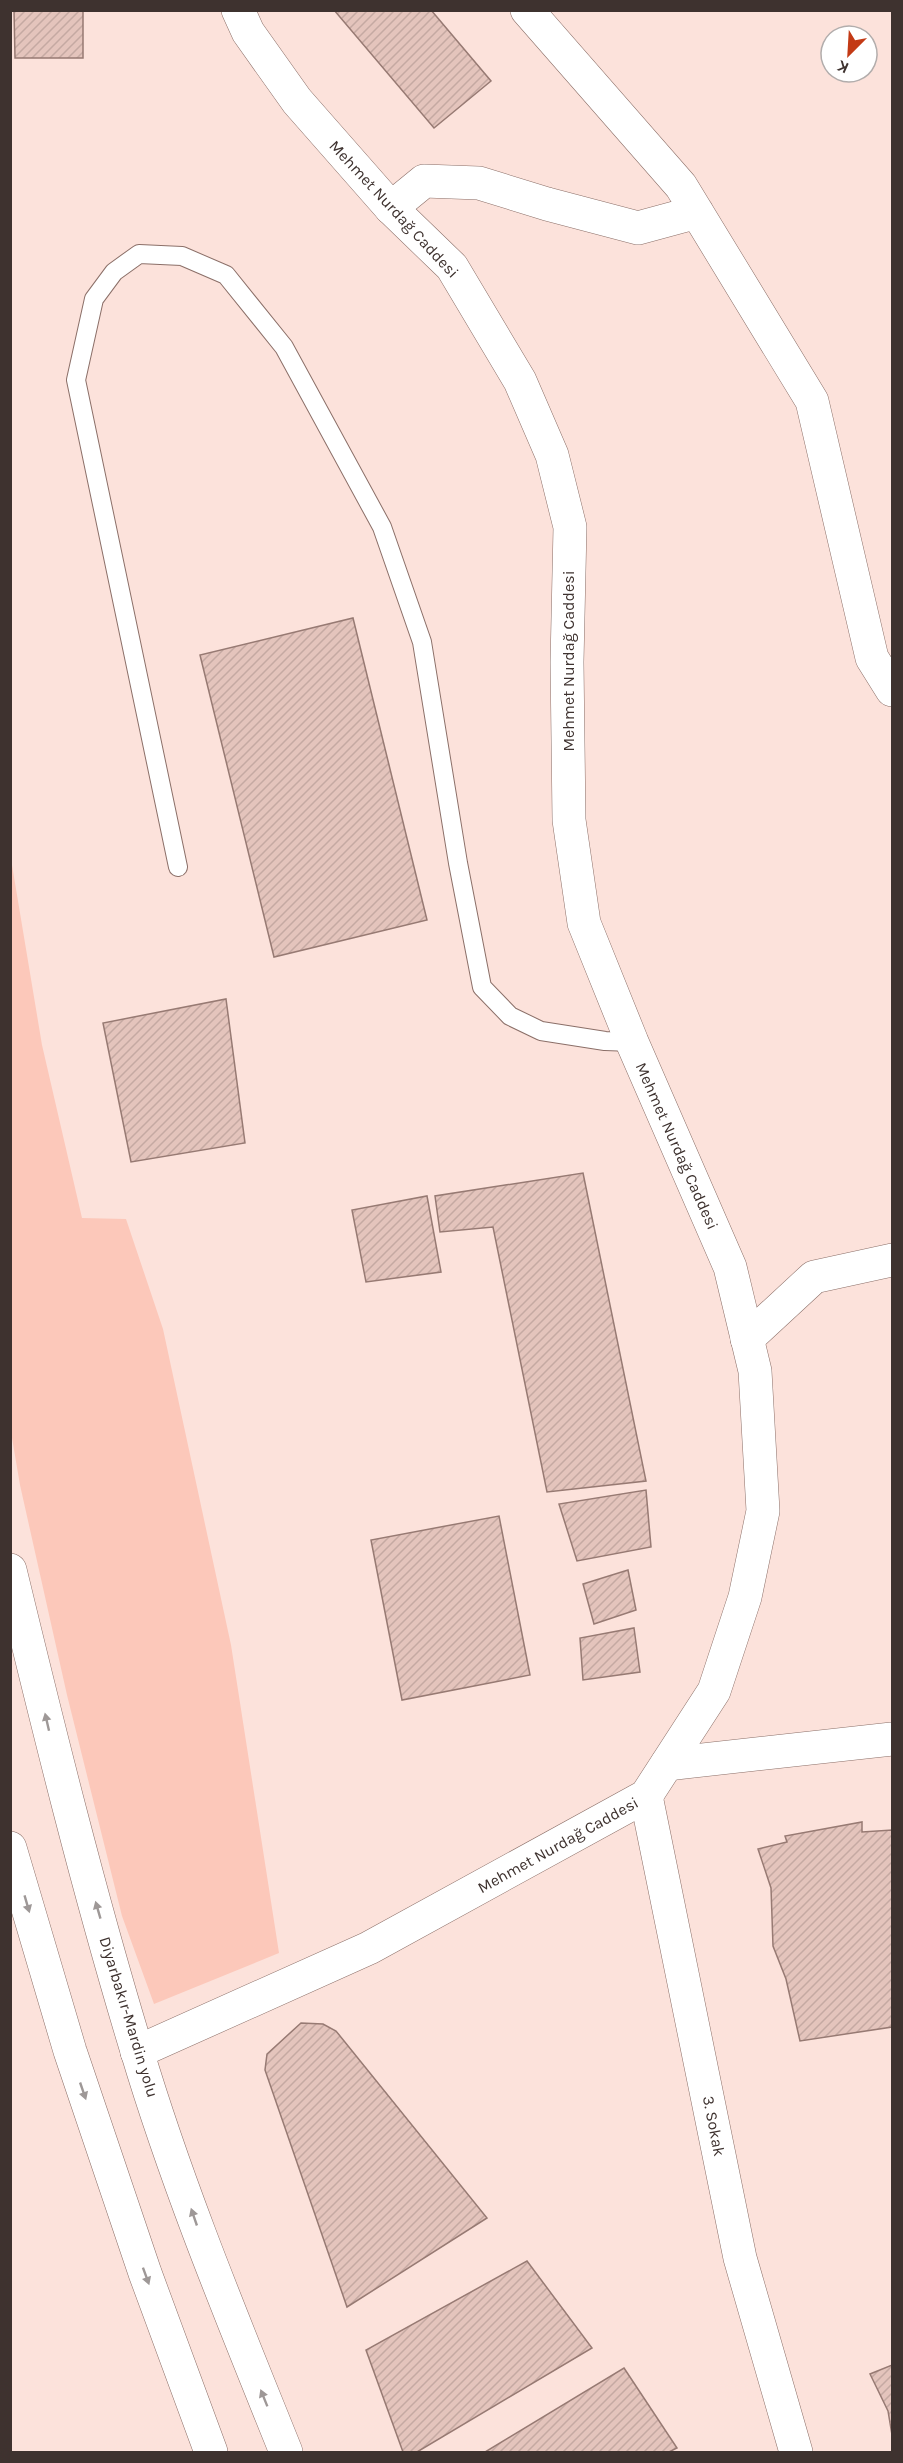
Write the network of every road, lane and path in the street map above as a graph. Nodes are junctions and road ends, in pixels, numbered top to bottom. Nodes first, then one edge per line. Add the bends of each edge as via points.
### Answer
1 (238, 10) edge
2 (527, 10) edge
3 (391, 208) junction
4 (697, 212) junction
5 (892, 690) edge
6 (178, 867) dead end
7 (632, 1042) junction
8 (892, 1260) edge
9 (747, 1338) junction
10 (10, 1570) edge
11 (892, 1739) edge
12 (667, 1764) junction
13 (646, 1796) junction
14 (10, 1848) edge
15 (137, 2052) junction
16 (211, 2452) edge
17 (286, 2452) edge
18 (796, 2452) edge

1 - 3 main road, Mehmet Nurdağ Caddesi via 248,32 297,101
2 - 4 main road via 681,186
3 - 4 main road via 424,181 479,183 638,228
3 - 7 main road, Mehmet Nurdağ Caddesi via 452,267 520,381 552,455 570,527 569,820 584,923
4 - 5 main road via 812,401 872,658
6 - 7 lane via 76,380 94,299 114,272 138,254 182,256 226,275 284,347 382,527 422,642 482,987 510,1016 542,1031
7 - 9 main road, Mehmet Nurdağ Caddesi via 730,1267
8 - 9 main road via 814,1277
9 - 12 main road, Mehmet Nurdağ Caddesi via 755,1371 763,1511 745,1597 714,1691
15 -> 10 main road, Diyarbakır-Mardin yolu via 57,1764
11 - 12 main road
12 - 13 main road, Mehmet Nurdağ Caddesi
13 - 15 main road, Mehmet Nurdağ Caddesi via 369,1948
13 - 18 main road, 3. Sokak via 740,2258
14 -> 16 main road via 70,2051
17 -> 15 main road, Diyarbakır-Mardin yolu via 213,2273

